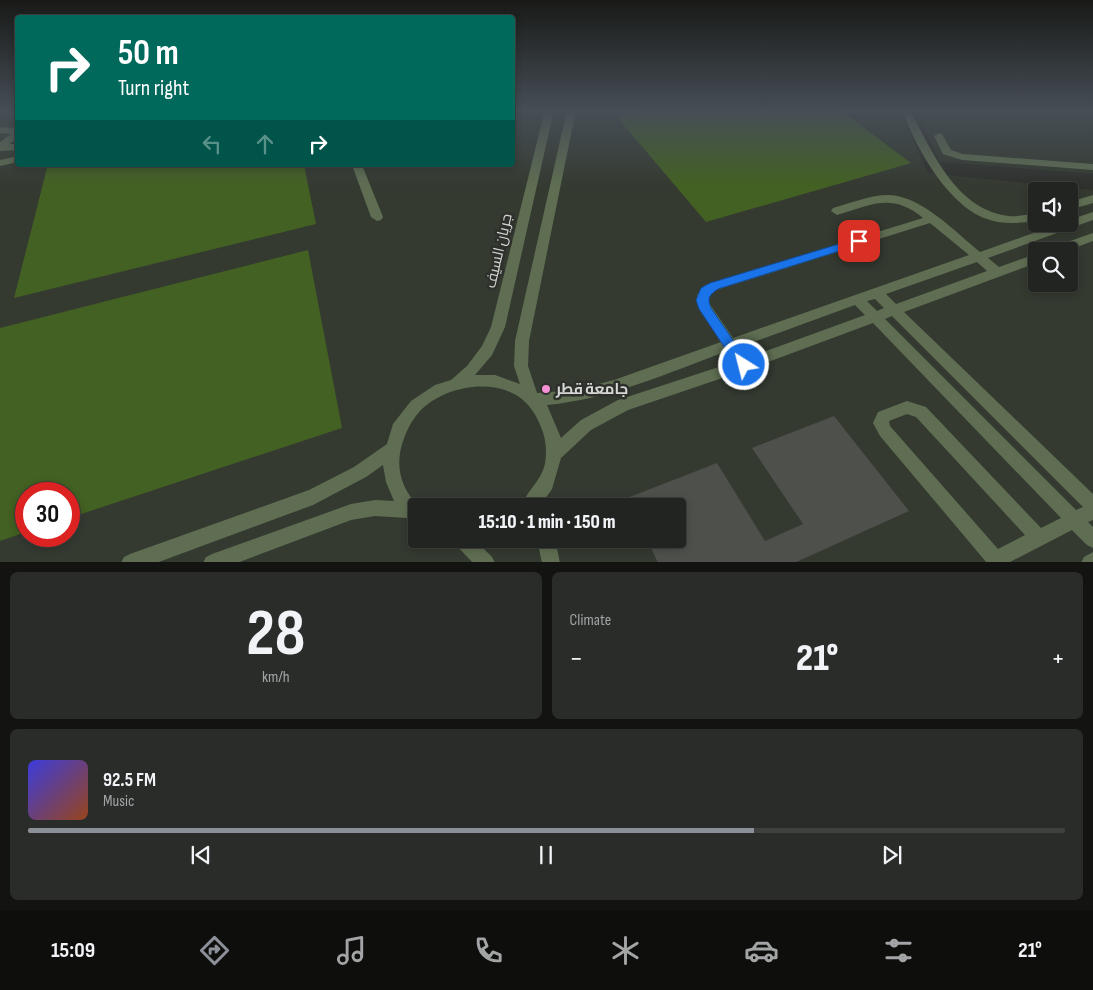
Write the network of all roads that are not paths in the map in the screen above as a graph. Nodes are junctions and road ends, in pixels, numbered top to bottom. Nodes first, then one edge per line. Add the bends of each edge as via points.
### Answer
1 (13, 136) edge
2 (543, 136) edge
3 (566, 136) edge
4 (920, 136) edge
5 (939, 136) dead end
6 (0, 147) edge
7 (15, 147) edge
8 (15, 159) edge
9 (0, 162) edge
10 (357, 167) edge
11 (1093, 167) edge
12 (1093, 199) edge
13 (1078, 203) edge
14 (837, 211) dead end
15 (1093, 216) edge
16 (377, 217) dead end
17 (931, 219) junction
18 (1028, 219) edge
19 (1093, 237) edge
20 (1078, 242) edge
21 (979, 257) junction
22 (1028, 261) edge
23 (997, 272) junction
24 (877, 293) junction
25 (858, 300) junction
26 (893, 310) junction
27 (874, 317) junction
28 (729, 346) junction
29 (744, 365) junction
30 (454, 384) junction
31 (532, 398) junction
32 (391, 450) junction
33 (554, 455) junction
34 (542, 498) edge
35 (408, 505) edge
36 (1093, 506) edge
37 (408, 511) edge
38 (1093, 511) edge
39 (1075, 520) junction
40 (1039, 538) junction
41 (1093, 539) edge
42 (471, 548) edge
43 (548, 548) edge
44 (998, 561) edge
45 (130, 562) edge
46 (212, 562) edge
47 (486, 562) edge
48 (551, 562) edge

1 - 6 street
2 - 30 street, جريان السيف via 498,327 492,343 475,368
3 - 31 street via 522,341 521,366
4 - 18 street via 937,170 962,198 1002,220
5 - 11 street via 945,150 962,157
6 - 7 street
8 - 9 street
10 - 16 street
12 - 13 street
14 - 17 street via 892,198 909,202
15 - 21 street
17 - 21 street
17 - 28 street via 709,288 703,295 703,304
19 - 20 street
21 - 23 street
21 - 24 street
22 - 23 street
23 - 26 street
24 - 25 street
24 - 26 street
25 - 27 street
25 - 28 street
26 - 27 street
26 - 36 street
27 - 29 street
27 - 39 street
28 - 29 street
28 - 31 street via 595,392
29 - 33 street via 604,414 586,425
30 - 31 street via 489,380
30 - 32 street via 439,389 417,404 400,425
31 - 33 street via 550,424
32 - 35 street via 392,476
32 - 45 street via 355,476 313,497
33 - 34 street
37 - 46 street via 375,508 351,512
38 - 39 street
39 - 40 street
39 - 41 street
40 - 44 street
40 - 44 street via 922,412 903,407 884,417 881,423 884,431
42 - 47 street
43 - 48 street

